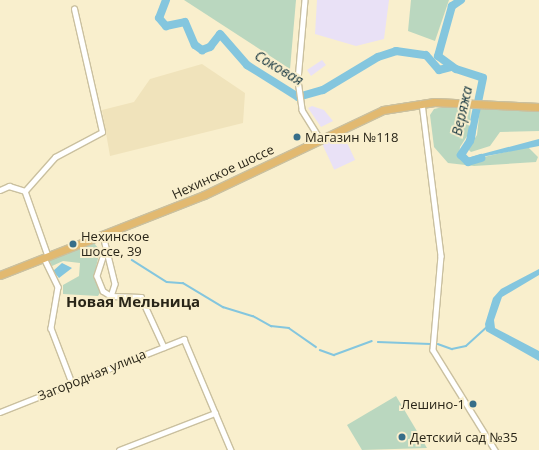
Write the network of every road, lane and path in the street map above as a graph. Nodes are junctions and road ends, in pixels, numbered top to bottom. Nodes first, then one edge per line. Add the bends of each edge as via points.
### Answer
1 (305, 0) edge
2 (74, 9) dead end
3 (422, 102) junction
4 (539, 107) edge
5 (320, 139) junction
6 (0, 190) edge
7 (25, 191) junction
8 (103, 235) junction
9 (105, 251) junction
10 (46, 257) junction
11 (0, 275) edge
12 (111, 296) junction
13 (164, 347) junction
14 (72, 383) junction
15 (0, 412) edge
16 (215, 412) junction
17 (119, 450) edge
18 (231, 450) edge
19 (495, 450) edge

1 - 5 street via 298,80 302,110
2 - 7 street via 102,132 55,157
3 - 4 main road, Нехинское шоссе
3 - 5 main road, Нехинское шоссе via 378,112
3 - 19 street via 441,256 433,350
5 - 8 main road, Нехинское шоссе via 235,182
6 - 7 street via 9,186
7 - 10 street
8 - 9 street
8 - 10 main road, Нехинское шоссе
9 - 12 street via 115,284
9 - 12 street via 97,276 103,291
10 - 11 main road, Нехинское шоссе
10 - 14 street via 58,287 51,328
12 - 13 street via 141,297
13 - 14 street, Загородная улица
13 - 16 street, Загородная улица via 184,339
14 - 15 street, Загородная улица
16 - 17 street
16 - 18 street

